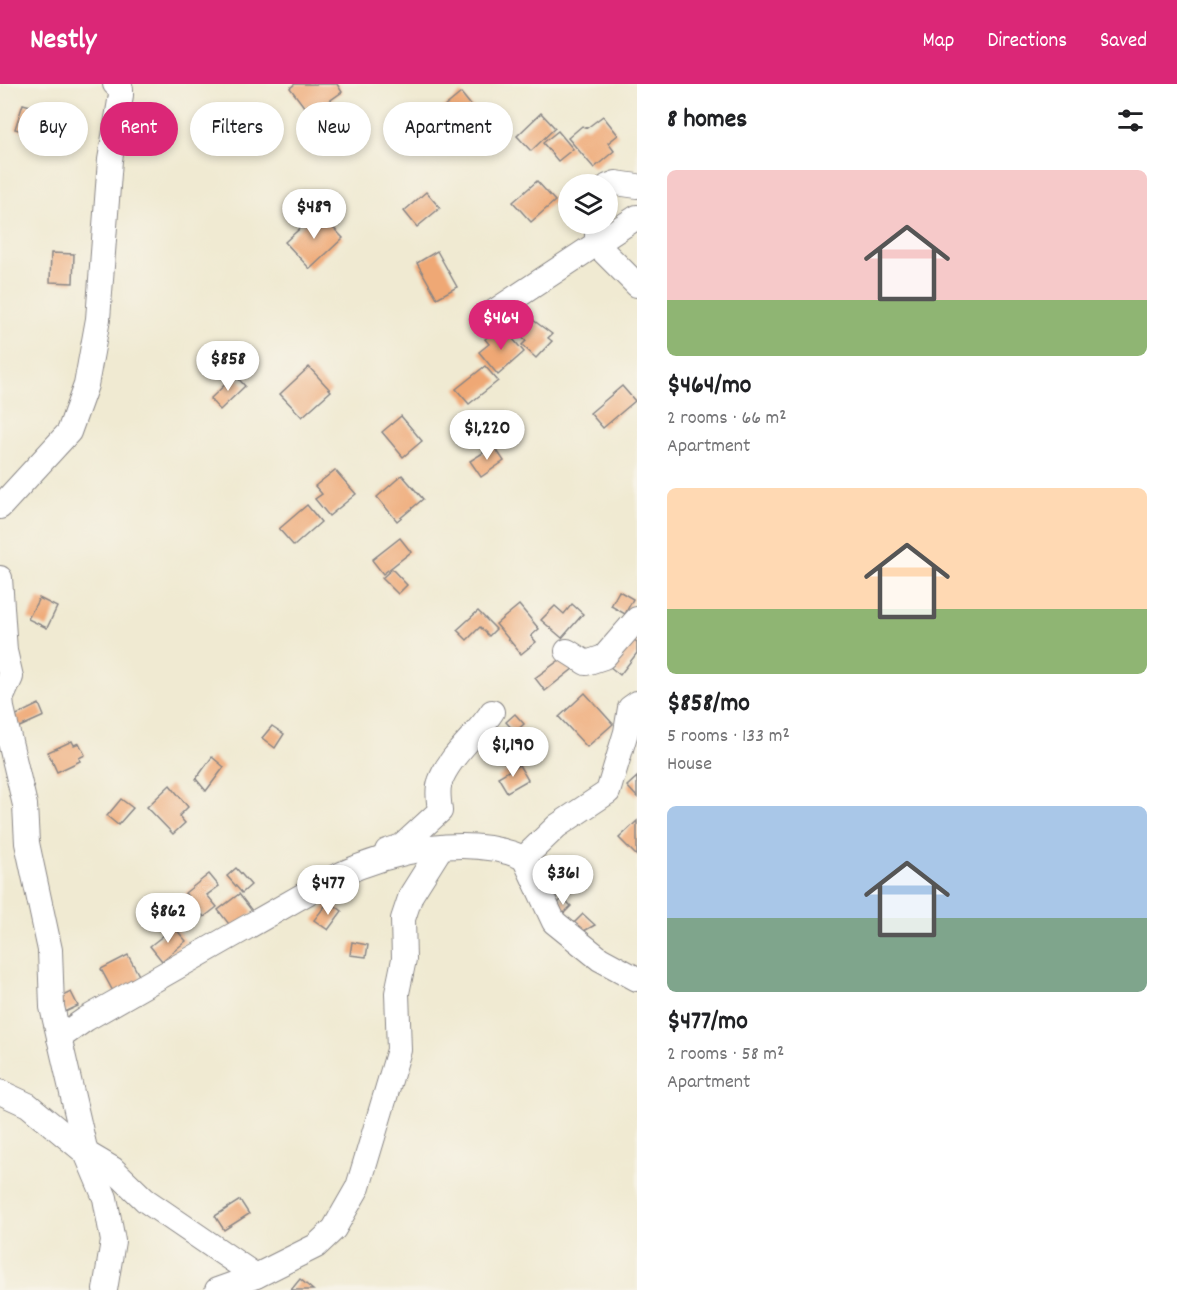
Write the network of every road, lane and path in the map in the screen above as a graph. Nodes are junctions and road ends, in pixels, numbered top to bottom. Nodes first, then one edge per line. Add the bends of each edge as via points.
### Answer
1 (115, 84) edge
2 (618, 183) edge
3 (637, 186) edge
4 (637, 217) edge
5 (618, 227) edge
6 (597, 234) edge
7 (637, 285) edge
8 (489, 315) dead end
9 (0, 507) edge
10 (0, 578) edge
11 (637, 619) edge
12 (567, 651) dead end
13 (637, 703) edge
14 (492, 712) dead end
15 (624, 739) edge
16 (440, 849) junction
17 (524, 858) junction
18 (368, 861) junction
19 (637, 979) edge
20 (59, 1038) junction
21 (0, 1092) edge
22 (86, 1153) junction
23 (256, 1276) junction
24 (105, 1290) edge
25 (217, 1290) edge

1 - 9 street via 121,95 110,160 98,319 86,385 69,432
2 - 3 street
4 - 5 street
6 - 7 street
6 - 8 street
10 - 20 street via 5,651 11,676 1,699 2,708 25,805 27,843 50,950 52,1007
11 - 12 street via 604,657 586,663
13 - 15 street via 630,708
14 - 18 street via 439,783 440,811 402,846
15 - 17 street via 608,792 557,826
16 - 17 street via 506,850
16 - 18 street
16 - 23 street via 411,895 403,919 404,959 397,993 399,1050 358,1186 334,1229 316,1246
17 - 19 street via 554,922 600,959
18 - 20 street via 86,1019
20 - 22 street
21 - 22 street via 28,1105
22 - 23 street via 113,1169 145,1200
22 - 24 street via 105,1198 113,1241
23 - 25 street

